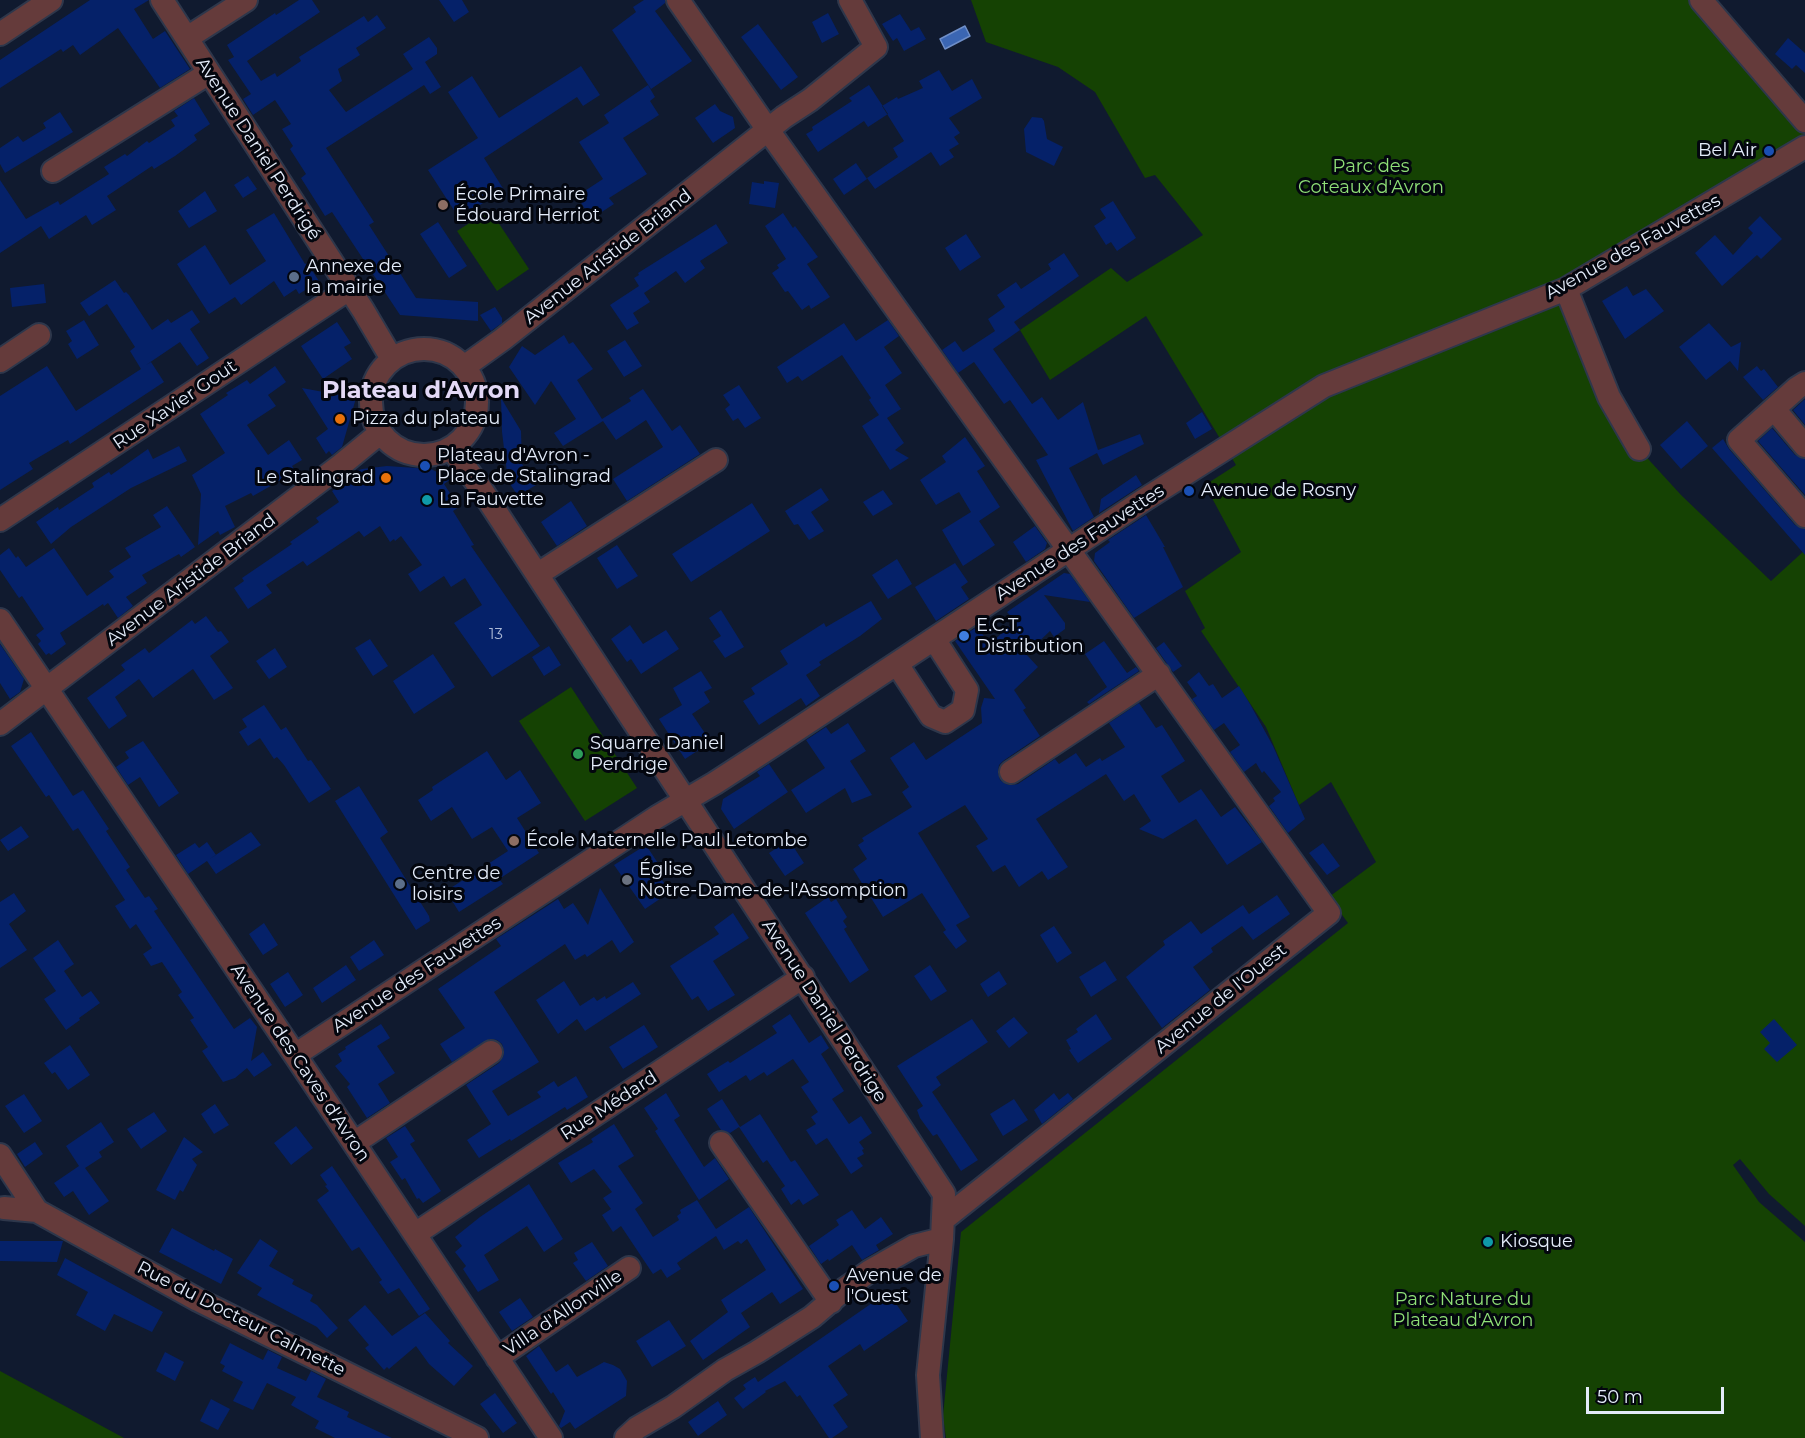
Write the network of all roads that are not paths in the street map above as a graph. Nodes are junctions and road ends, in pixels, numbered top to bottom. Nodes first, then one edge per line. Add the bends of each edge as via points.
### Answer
1 (51, 0) edge
2 (162, 0) edge
3 (246, 0) edge
4 (678, 0) edge
5 (850, 0) edge
6 (1701, 0) edge
7 (0, 34) edge
8 (187, 38) junction
9 (209, 73) junction
10 (1805, 121) edge
11 (768, 130) junction
12 (1805, 147) edge
13 (53, 171) dead end
14 (349, 289) junction
15 (1566, 289) junction
16 (39, 334) dead end
17 (392, 359) junction
18 (0, 361) edge
19 (464, 367) junction
20 (1805, 383) edge
21 (1774, 409) junction
22 (381, 433) junction
23 (1805, 446) edge
24 (450, 448) junction
25 (1639, 449) dead end
26 (716, 460) dead end
27 (1805, 516) edge
28 (0, 520) edge
29 (1068, 550) junction
30 (538, 574) junction
31 (0, 620) edge
32 (934, 639) junction
33 (897, 664) junction
34 (1158, 674) junction
35 (47, 689) junction
36 (0, 724) edge
37 (1011, 772) dead end
38 (685, 801) junction
39 (803, 977) junction
40 (490, 1052) dead end
41 (296, 1055) junction
42 (354, 1143) junction
43 (721, 1143) dead end
44 (0, 1155) edge
45 (4, 1208) dead end
46 (37, 1211) junction
47 (943, 1229) junction
48 (415, 1234) junction
49 (629, 1268) dead end
50 (831, 1302) junction
51 (497, 1358) junction
52 (477, 1438) edge
53 (551, 1438) edge
54 (626, 1438) edge
55 (932, 1438) edge

1 - 7 street
2 - 8 street, Avenue Daniel Perdrigé
3 - 8 street
4 - 11 street
5 - 11 street via 876,48
6 - 10 street
8 - 9 street, Avenue Daniel Perdrigé
9 - 13 street
9 - 14 street, Avenue Daniel Perdrigé
11 - 19 street, Avenue Aristide Briand
11 - 29 street
12 - 15 street, Avenue des Fauvettes
14 - 17 street, Avenue Daniel Perdrigé
14 - 28 street, Rue Xavier Gout
15 - 25 street via 1609,397
15 - 29 street, Avenue des Fauvettes via 1324,386
16 - 18 street
17 - 19 street via 408,351 426,349 453,358
17 - 22 street via 376,378 370,401
19 - 24 street via 476,392 476,404 467,434
20 - 21 street
21 - 23 street
21 - 27 street via 1739,440
22 - 24 street via 395,447 413,454 432,454
22 - 35 street, Avenue Aristide Briand
24 - 30 street, Avenue Daniel Perdrige
26 - 30 street
29 - 32 street, Avenue des Fauvettes
29 - 34 street
30 - 38 street, Avenue Daniel Perdrige
31 - 35 street, Avenue des Caves d'Avron
32 - 33 street, Avenue des Fauvettes
32 - 33 street via 967,690 963,710 945,722 931,716
33 - 38 street, Avenue des Fauvettes
34 - 37 street
34 - 47 street, Avenue de l'Ouest via 1329,913
35 - 36 street, Avenue Aristide Briand
35 - 41 street, Avenue des Caves d'Avron
38 - 39 street, Avenue Daniel Perdrige
38 - 41 street, Avenue des Fauvettes
39 - 47 street, Avenue Daniel Perdrige via 944,1194
39 - 48 street, Rue Médard
40 - 42 street
41 - 42 street, Avenue des Caves d'Avron
42 - 48 street, Avenue des Caves d'Avron
43 - 50 street
44 - 46 street
45 - 46 street, Rue du Docteur Calmette
46 - 52 street, Rue du Docteur Calmette via 198,1299
47 - 50 street, Avenue de l'Ouest via 870,1271
47 - 55 street, Avenue Daniel Perdrige via 928,1375
48 - 51 street, Avenue des Caves d'Avron
49 - 51 street, Villa d'Allonville
50 - 54 street, Avenue de l'Ouest
51 - 53 street, Avenue des Caves d'Avron

